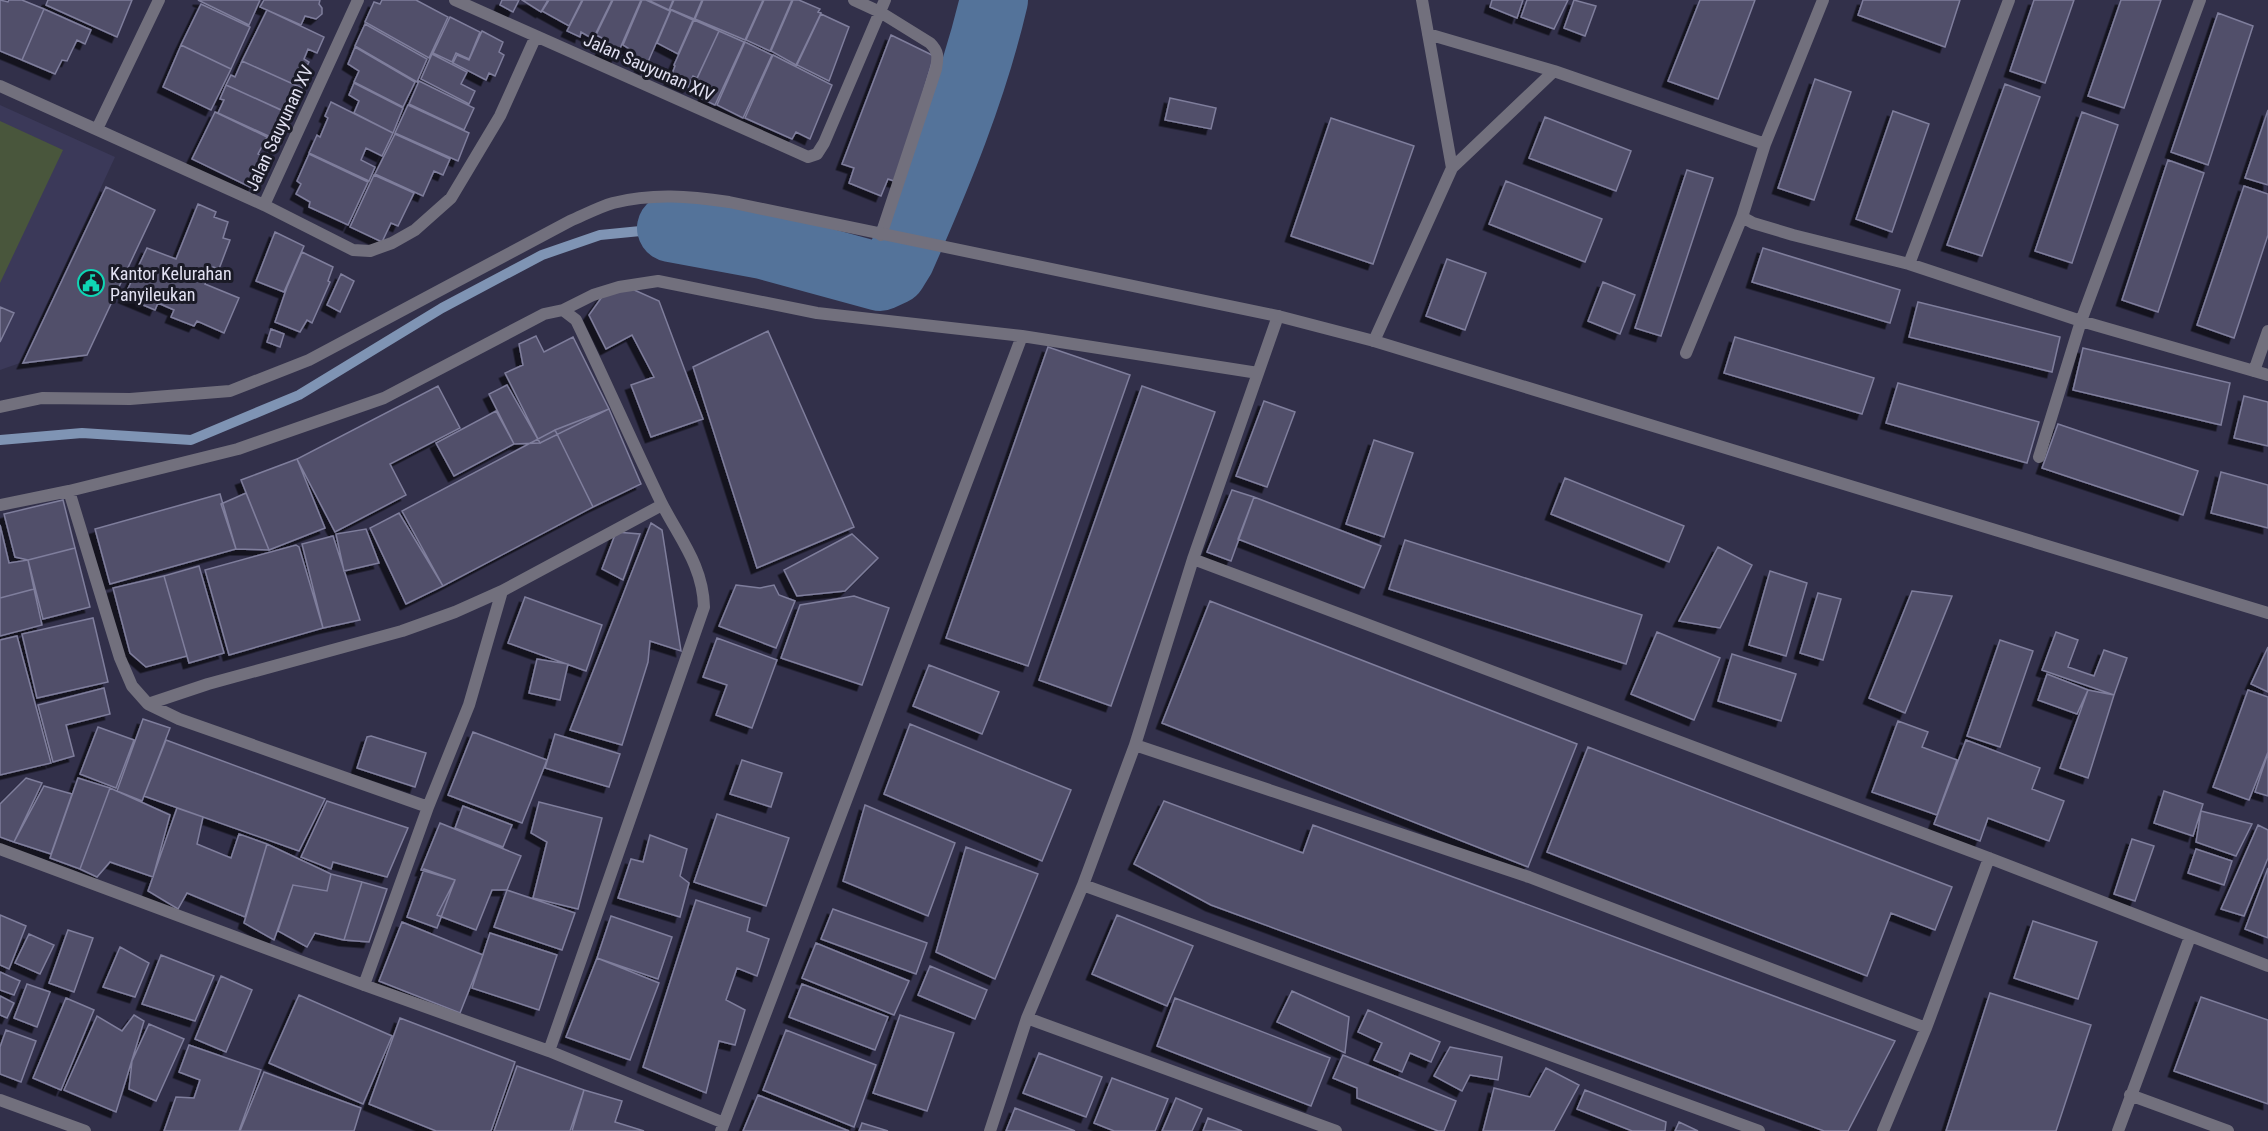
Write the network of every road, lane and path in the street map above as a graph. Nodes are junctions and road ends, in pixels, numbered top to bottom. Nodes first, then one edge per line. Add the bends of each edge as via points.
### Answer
1 (159, 0) edge
2 (358, 0) edge
3 (455, 0) edge
4 (854, 0) edge
5 (885, 0) edge
6 (1422, 0) edge
7 (1823, 0) edge
8 (2009, 0) edge
9 (2200, 0) edge
10 (880, 12) junction
11 (1428, 34) junction
12 (536, 36) junction
13 (1554, 71) junction
14 (0, 86) edge
15 (97, 129) junction
16 (1765, 144) junction
17 (1452, 168) junction
18 (264, 205) junction
19 (1742, 217) junction
20 (881, 235) junction
21 (1909, 264) junction
22 (563, 310) junction
23 (1278, 316) junction
24 (2081, 321) junction
25 (2268, 331) edge
26 (1022, 336) junction
27 (1374, 340) junction
28 (1686, 353) dead end
29 (2254, 371) junction
30 (1258, 373) junction
31 (2268, 375) edge
32 (0, 407) edge
33 (2039, 457) dead end
34 (69, 491) junction
35 (0, 505) edge
36 (662, 505) junction
37 (1193, 559) junction
38 (502, 591) junction
39 (2268, 613) edge
40 (148, 704) junction
41 (1135, 745) junction
42 (428, 807) junction
43 (0, 849) edge
44 (1989, 858) junction
45 (1083, 885) junction
46 (2190, 937) junction
47 (2268, 966) edge
48 (364, 985) junction
49 (1027, 1018) junction
50 (1926, 1028) junction
51 (549, 1051) junction
52 (2130, 1095) junction
53 (0, 1100) edge
54 (723, 1127) edge
55 (86, 1131) edge
56 (990, 1131) edge
57 (1336, 1131) edge
58 (1759, 1131) edge
59 (1882, 1131) edge
60 (2118, 1131) edge
61 (2228, 1131) edge

1 - 15 street
2 - 18 street, Jalan Sauyunan XV
3 - 12 street, Jalan Sauyunan XIV
4 - 10 street
5 - 10 street
6 - 11 street
7 - 16 street
8 - 21 street
9 - 24 street
10 - 12 street, Jalan Sauyunan XIV via 824,143 817,154 808,157
10 - 20 street via 930,43 938,56
11 - 13 street
11 - 17 street
12 - 18 street via 500,116 451,198 415,230 370,251 352,250
13 - 16 street
13 - 17 street
14 - 15 street, Jalan Sauyunan XV
15 - 18 street, Jalan Sauyunan XV
16 - 19 street
17 - 27 street
19 - 21 street via 1792,235
19 - 28 street
20 - 23 street
20 - 32 street via 729,202 650,196 611,204 570,221 309,360 230,391 130,399 42,398
21 - 24 street
22 - 26 street via 619,287 658,281 817,313
22 - 34 street via 544,314 384,398 238,449
22 - 36 street via 576,320
23 - 27 street
23 - 30 street
24 - 29 street
24 - 33 street
25 - 29 street
26 - 30 street
26 - 54 street
27 - 39 street
29 - 31 street
30 - 37 street
34 - 35 street
34 - 40 street via 120,658 132,686
36 - 38 street
36 - 51 street via 689,550 704,588 705,607
37 - 41 street
37 - 44 street
38 - 40 street via 402,631
38 - 42 street via 469,705
40 - 42 street via 179,719
41 - 45 street
41 - 50 street via 1529,877
42 - 48 street
43 - 48 street
44 - 46 street
44 - 50 street
45 - 49 street
45 - 58 street
46 - 47 street
46 - 52 street
48 - 51 street
49 - 56 street
49 - 57 street
50 - 59 street
51 - 54 street
52 - 60 street
52 - 61 street
53 - 55 street

